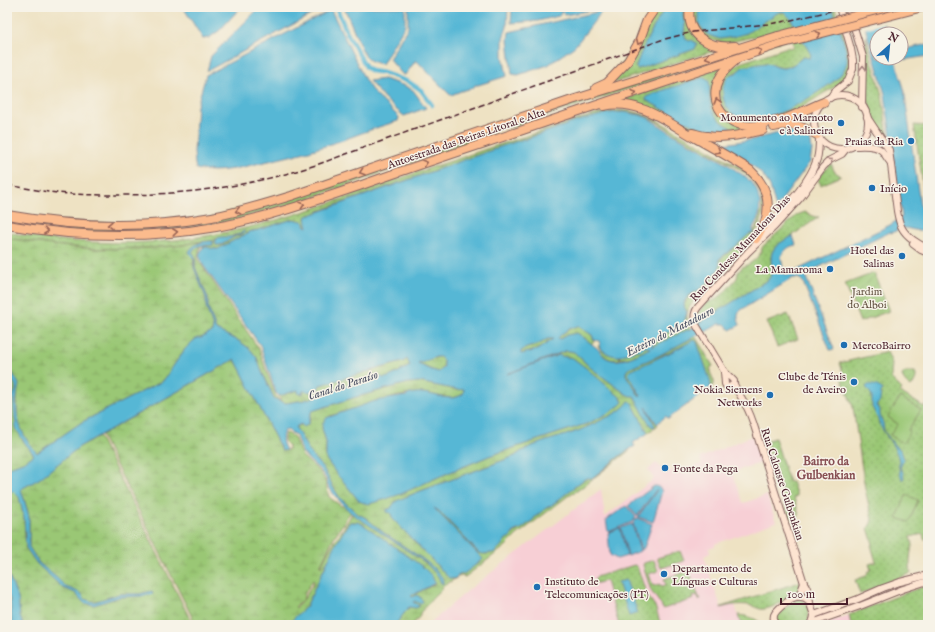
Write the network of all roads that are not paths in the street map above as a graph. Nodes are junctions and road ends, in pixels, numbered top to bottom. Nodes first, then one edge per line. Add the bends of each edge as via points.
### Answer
1 (656, 7) edge
2 (690, 7) edge
3 (839, 7) edge
4 (848, 7) edge
5 (888, 7) edge
6 (923, 7) edge
7 (779, 40) junction
8 (746, 46) junction
9 (737, 58) junction
10 (572, 100) junction
11 (827, 100) junction
12 (862, 107) junction
13 (570, 114) junction
14 (867, 117) junction
15 (685, 131) junction
16 (818, 136) junction
17 (854, 146) junction
18 (846, 149) junction
19 (892, 165) junction
20 (7, 215) edge
21 (7, 225) edge
22 (756, 239) junction
23 (928, 251) edge
24 (748, 252) junction
25 (728, 379) joint
26 (928, 574) edge
27 (928, 581) edge
28 (804, 583) junction
29 (798, 596) junction
30 (809, 601) junction
31 (814, 615) junction
32 (811, 624) edge
33 (775, 625) edge

1 -> 10 highway via 647,20 628,61 607,83
2 - 8 highway via 691,24 696,34 704,41 726,47
3 - 11 main road via 851,49 853,69 848,81
12 -> 4 main road via 863,58
5 - 7 highway, Autoestrada das Beiras Litoral e Alta, bridge
7 -> 6 highway, Autoestrada das Beiras Litoral e Alta, bridge
7 - 8 highway, Autoestrada das Beiras Litoral e Alta
9 -> 7 highway, Autoestrada das Beiras Litoral e Alta
8 -> 10 highway, Autoestrada das Beiras Litoral e Alta
11 -> 9 highway via 785,118 753,126 737,124 722,113 715,92 722,73
13 -> 9 highway, Autoestrada das Beiras Litoral e Alta
10 -> 20 highway, Autoestrada das Beiras Litoral e Alta via 291,196 212,217 141,225 101,226
11 - 12 main road via 839,96 848,97 856,100
11 - 16 main road via 814,117 814,127
12 - 14 main road
13 - 15 highway via 609,105 627,104 645,109
21 -> 13 highway, Autoestrada das Beiras Litoral e Alta via 100,236 143,235 216,227 304,204
14 - 17 main road via 865,134
14 - 19 main road via 889,150
15 - 16 highway via 728,137 784,124 798,125
15 -> 22 highway via 750,170 761,182 768,205 764,223
16 - 18 main road via 829,147
16 - 22 main road via 817,160 810,174
17 - 18 main road
17 - 19 main road via 879,148
24 -> 18 main road, Rua Condessa Mumadona Dias via 801,197 823,166
19 - 23 main road via 897,211 902,228 912,244
22 - 24 main road
24 - 25 main road, Rua Condessa Mumadona Dias via 698,306 694,316 695,323
25 - 28 main road, Rua Calouste Gulbenkian via 725,385 732,386 738,393 759,440
26 - 31 main road via 883,588
27 - 32 main road
28 - 29 main road
28 - 30 main road, Rua Calouste Gulbenkian
29 - 30 main road
29 - 33 main road via 777,610 774,616
30 - 31 main road, Rua Calouste Gulbenkian
31 - 32 main road

